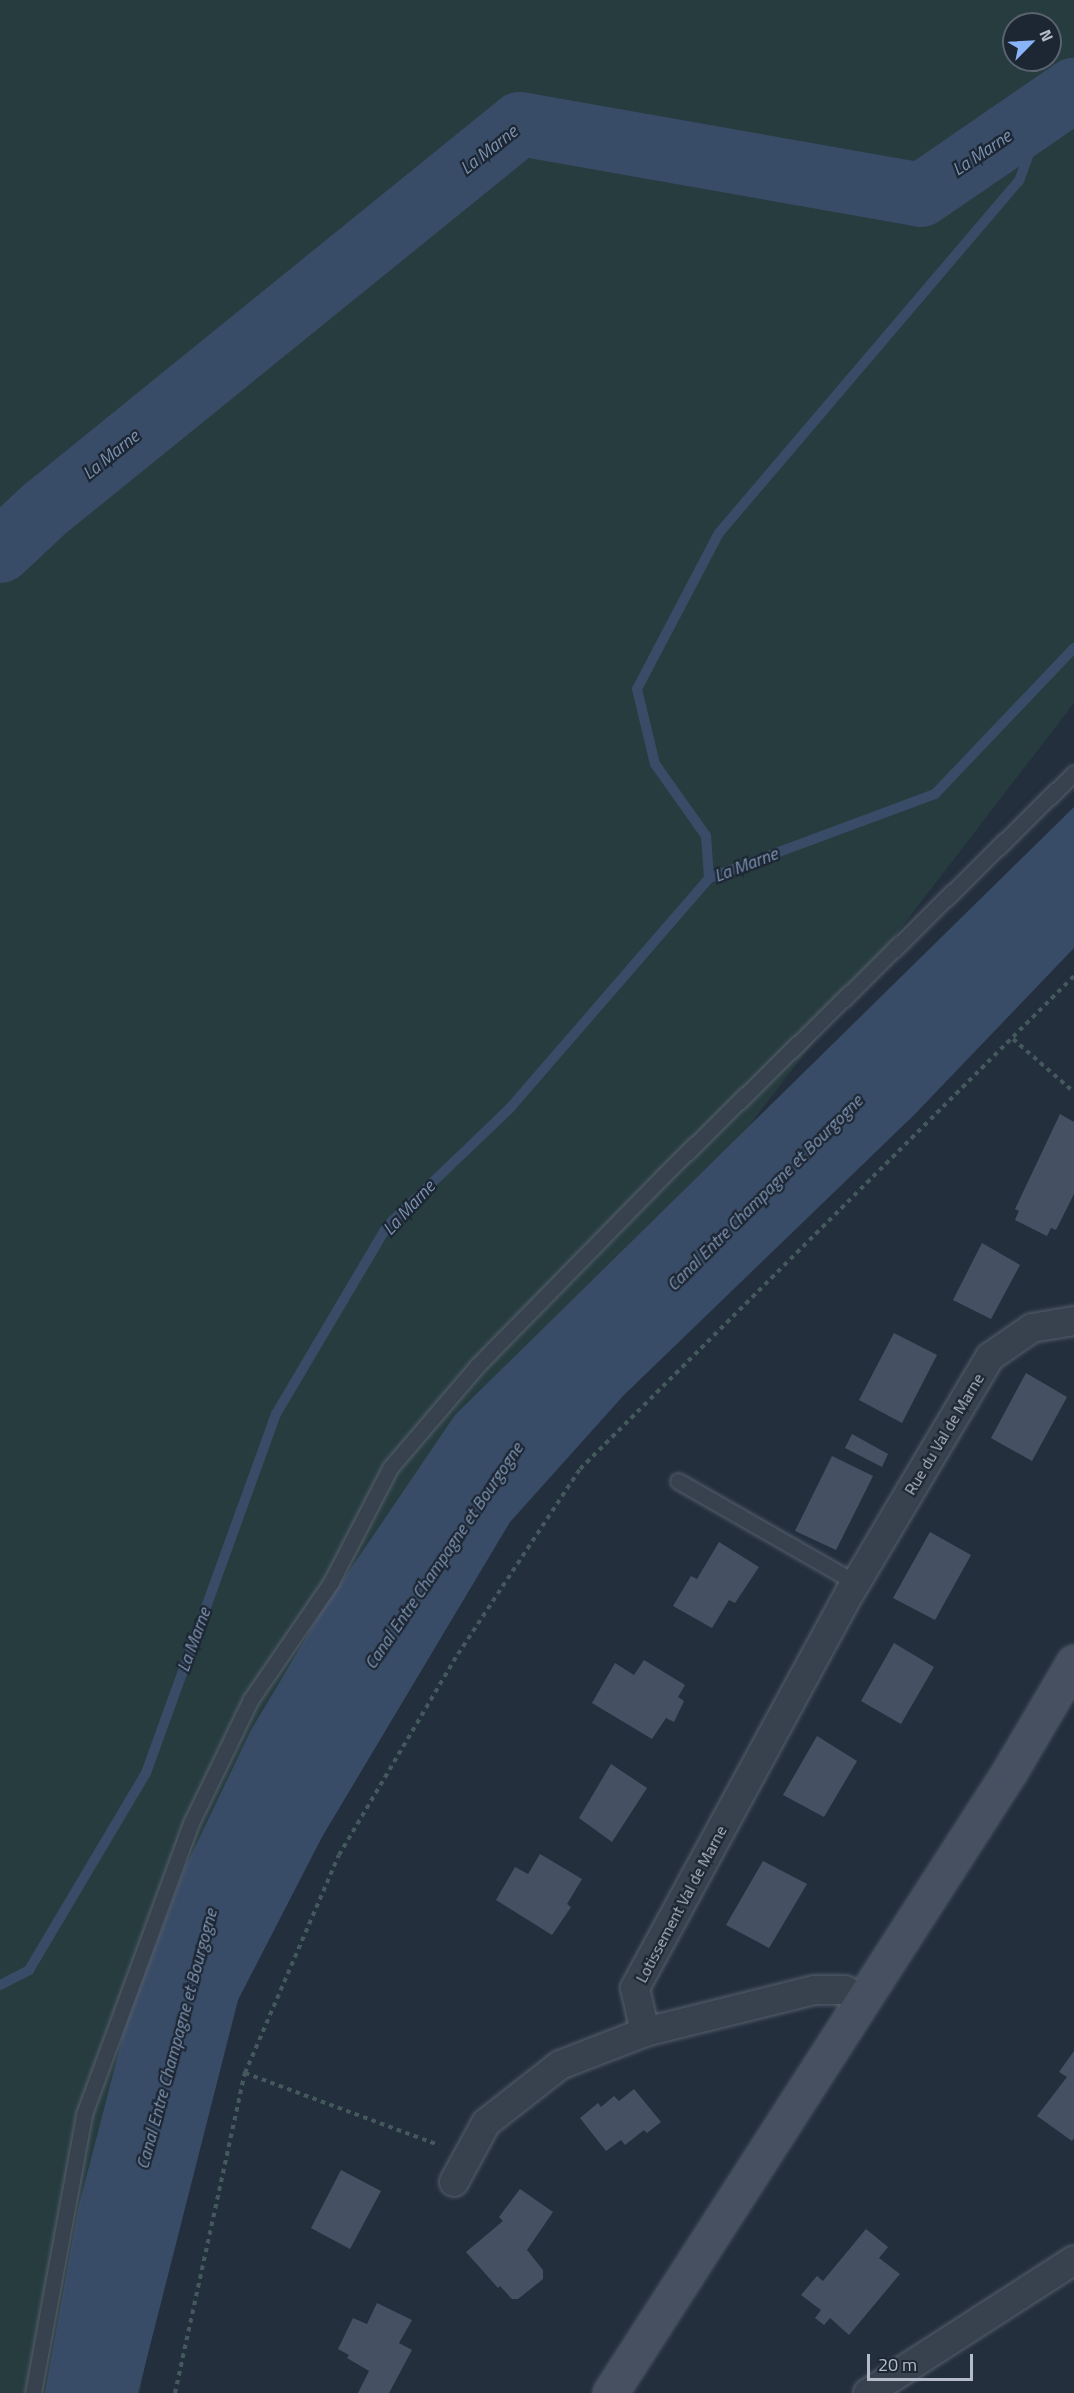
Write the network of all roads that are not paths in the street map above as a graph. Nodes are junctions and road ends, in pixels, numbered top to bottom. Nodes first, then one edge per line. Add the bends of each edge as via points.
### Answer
1 (1074, 774) edge
2 (1074, 1321) edge
3 (678, 1481) dead end
4 (853, 1587) junction
5 (1074, 1662) edge
6 (862, 2000) junction
7 (645, 2032) junction
8 (454, 2182) dead end
9 (1074, 2260) edge
10 (33, 2393) edge
11 (610, 2393) edge
12 (868, 2393) edge

1 - 10 lane via 664,1175 477,1366 390,1468 331,1582 251,1699 191,1823 84,2114
2 - 4 street, Rue du Val de Marne via 1032,1328 990,1357
3 - 4 lane
4 - 7 street, Lotissement Val de Marne via 635,1988
5 - 6 street via 1011,1769
6 - 7 street via 845,1990 815,1990
6 - 11 street
7 - 8 street via 560,2065 486,2123
9 - 12 street

